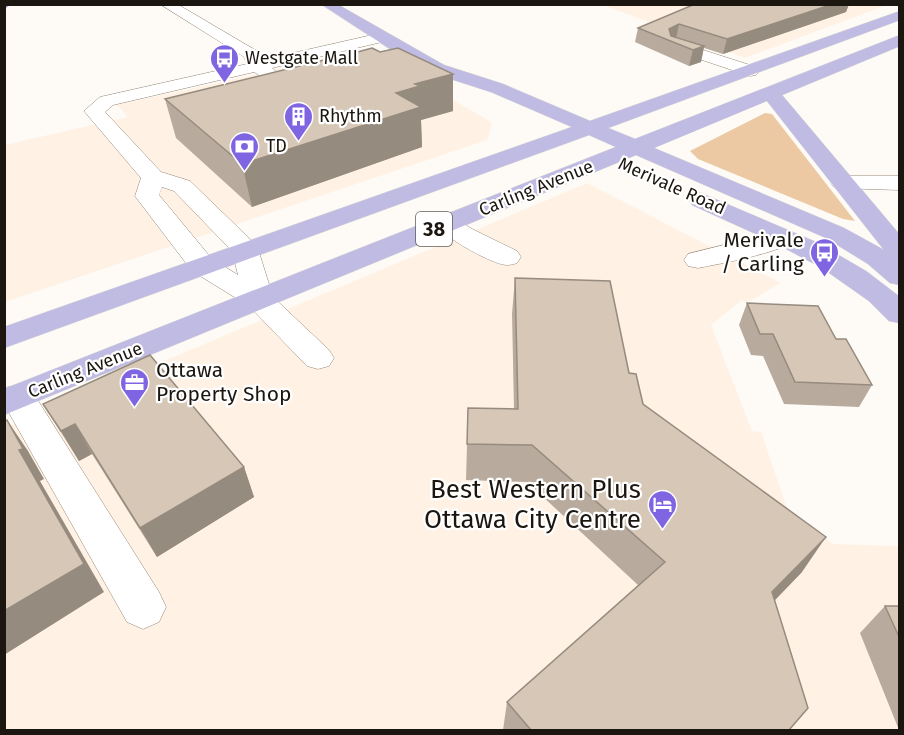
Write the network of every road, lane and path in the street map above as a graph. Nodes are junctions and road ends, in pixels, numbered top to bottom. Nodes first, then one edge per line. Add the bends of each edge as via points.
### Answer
1 (166, 4) edge
2 (327, 4) edge
3 (900, 15) edge
4 (381, 38) junction
5 (900, 40) edge
6 (675, 46) edge
7 (256, 66) junction
8 (438, 69) junction
9 (750, 71) junction
10 (288, 85) edge
11 (770, 92) junction
12 (593, 129) junction
13 (565, 138) junction
14 (634, 147) junction
15 (609, 158) junction
16 (153, 177) junction
17 (843, 183) junction
18 (900, 183) edge
19 (447, 224) junction
20 (784, 238) junction
21 (245, 249) junction
22 (900, 253) edge
23 (507, 257) dead end
24 (698, 260) dead end
25 (202, 265) junction
26 (900, 277) edge
27 (260, 300) junction
28 (900, 314) edge
29 (4, 338) edge
30 (318, 358) dead end
31 (11, 400) edge
32 (143, 607) dead end

1 - 7 street via 250,54
2 - 4 main road, Merivale Road
3 - 9 main road, Carling Avenue / 38
4 - 7 street
4 - 8 main road, Merivale Road
5 - 11 main road, Carling Avenue / 38
6 - 9 street
7 - 10 street
7 - 16 street via 107,101 96,107 96,115
8 - 12 main road, Merivale Road via 474,79
8 - 13 main road, Merivale Road via 454,85
9 - 12 main road, Carling Avenue / 38
11 - 14 main road, Carling Avenue / 38
11 - 17 main road
12 - 13 main road, Carling Avenue / 38
12 - 14 main road, Merivale Road
13 - 15 main road, Merivale Road
13 - 21 main road, Carling Avenue / 38
14 - 15 main road, Carling Avenue / 38
14 - 26 main road, Merivale Road via 835,233 878,258
15 - 19 main road, Carling Avenue / 38
15 - 20 main road, Merivale Road
16 - 21 street via 182,186
16 - 25 street via 147,196
17 - 18 street
17 - 22 main road
19 - 23 street
19 - 27 main road, Carling Avenue / 38
20 - 24 street
20 - 28 main road, Merivale Road via 871,286
21 - 25 main road, Carling Avenue / 38
21 - 27 street
25 - 27 street
25 - 29 main road, Carling Avenue / 38
27 - 30 street
27 - 31 main road, Carling Avenue / 38
31 - 32 street

